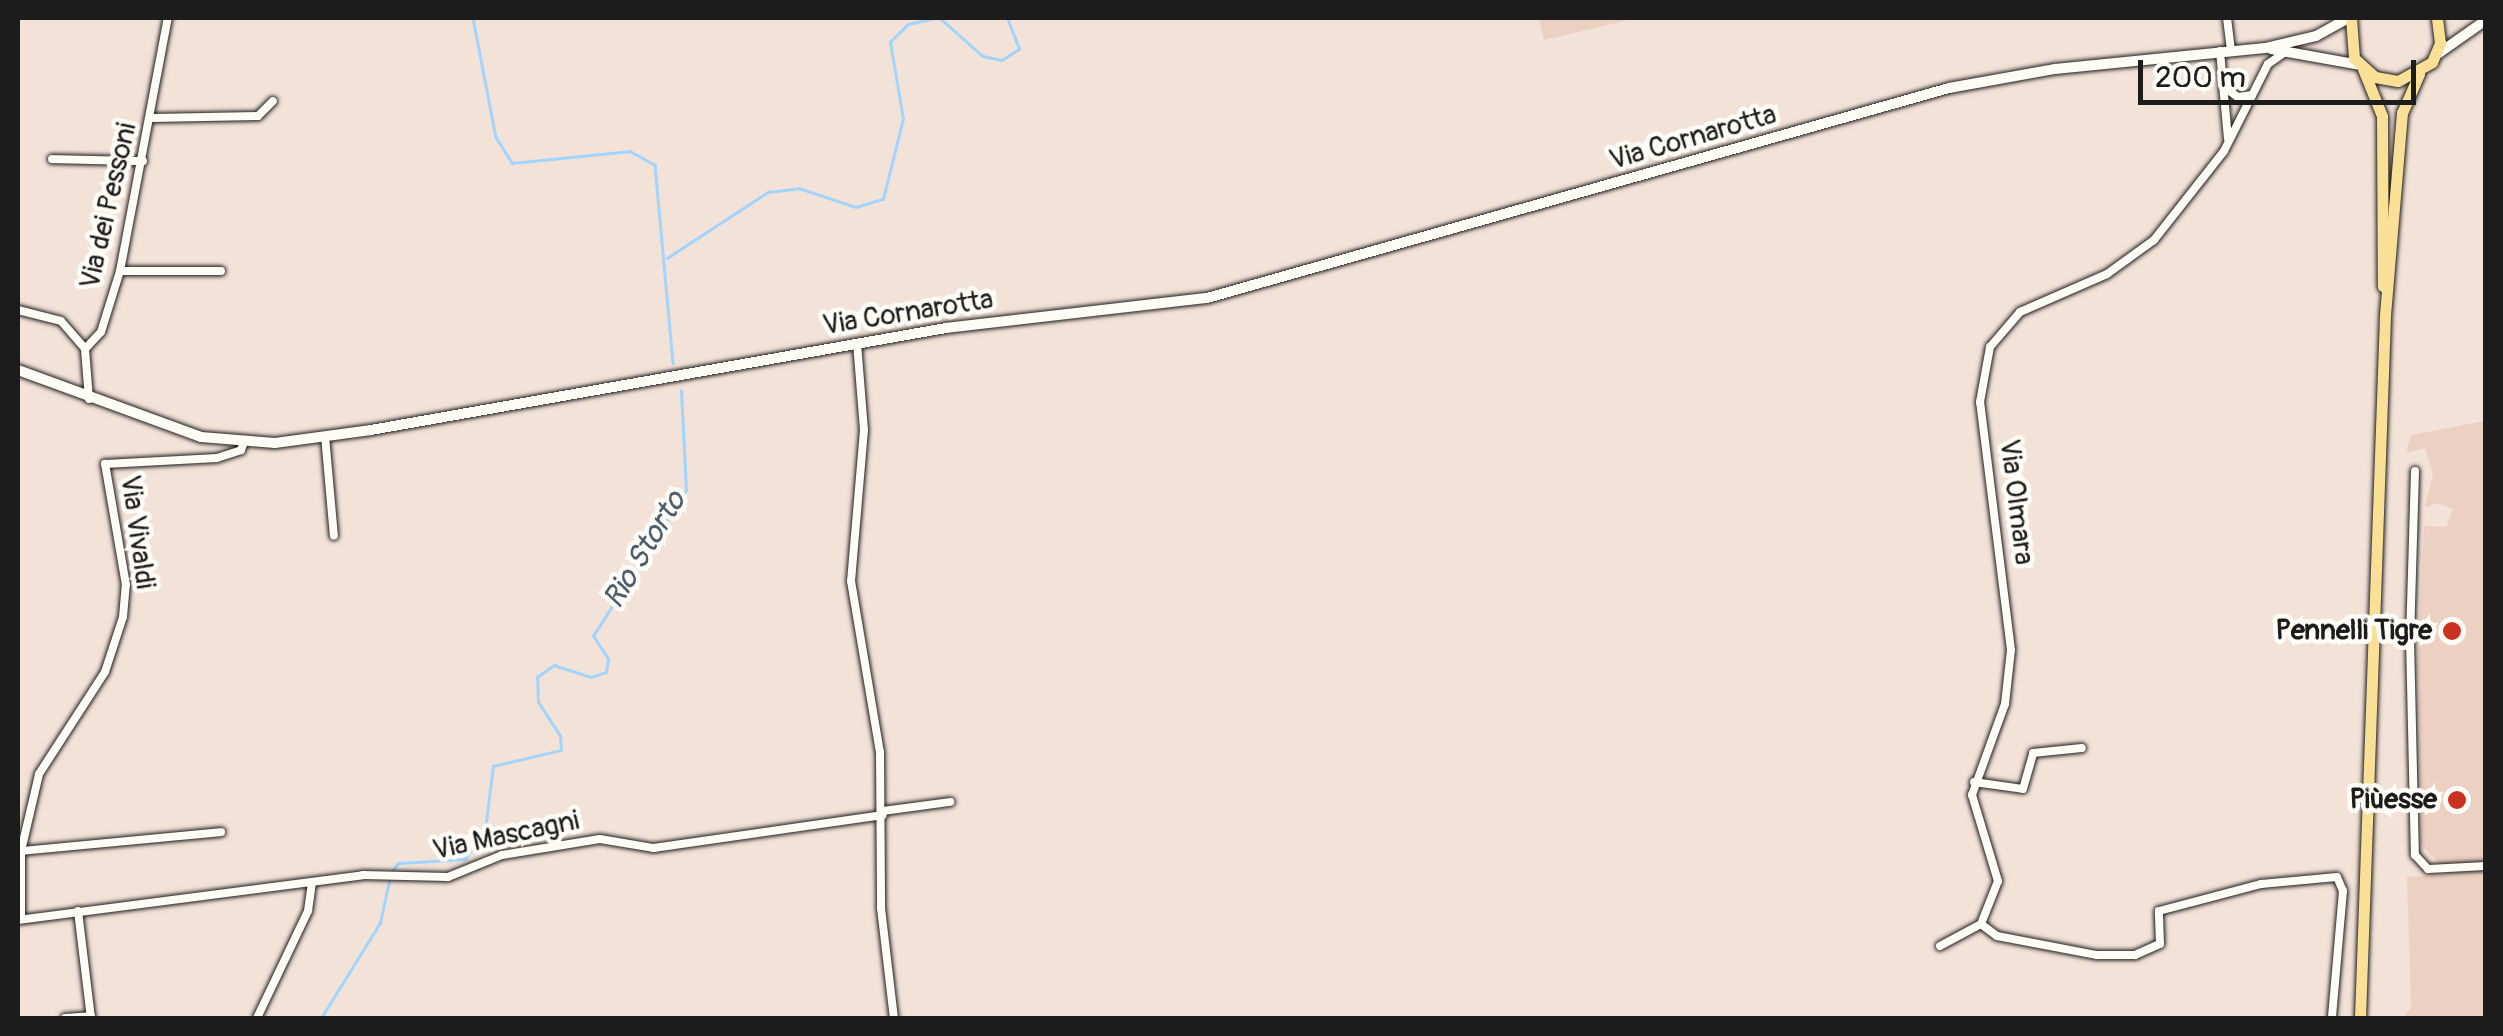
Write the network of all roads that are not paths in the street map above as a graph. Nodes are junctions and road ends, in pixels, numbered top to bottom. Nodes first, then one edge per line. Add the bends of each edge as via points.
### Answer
1 (168, 18) edge
2 (2227, 18) edge
3 (2350, 18) edge
4 (2437, 18) edge
5 (2486, 20) edge
6 (2265, 48) junction
7 (2225, 50) junction
8 (2285, 52) junction
9 (2435, 58) junction
10 (2361, 67) junction
11 (2419, 74) junction
12 (2224, 87) junction
13 (2252, 95) junction
14 (273, 102) dead end
15 (152, 118) junction
16 (2228, 143) junction
17 (52, 159) dead end
18 (143, 161) junction
19 (120, 271) junction
20 (220, 271) dead end
21 (18, 310) edge
22 (2385, 315) junction
23 (857, 343) junction
24 (85, 349) junction
25 (18, 370) edge
26 (88, 400) junction
27 (325, 436) junction
28 (244, 442) junction
29 (2415, 471) dead end
30 (334, 536) dead end
31 (2082, 748) dead end
32 (1974, 782) junction
33 (950, 802) dead end
34 (883, 813) junction
35 (221, 832) dead end
36 (21, 852) junction
37 (2486, 866) edge
38 (312, 882) junction
39 (78, 911) junction
40 (19, 919) edge
41 (1982, 924) junction
42 (1940, 946) dead end
43 (91, 1017) edge
44 (65, 1018) edge
45 (257, 1018) edge
46 (894, 1018) edge
47 (2332, 1018) edge
48 (2360, 1018) edge

1 - 15 street, Via dei Pessoni
2 - 7 street
3 - 6 main road via 2316,36
3 - 10 main road via 2348,42
4 - 9 main road
5 - 9 main road via 2454,36
6 - 7 main road, Via Cornarotta
6 - 8 main road
7 - 12 street
7 - 23 main road, Via Cornarotta via 2010,76 1207,298
8 - 10 main road
8 - 13 street, Via Olmara via 2268,64
9 - 11 main road
10 - 11 main road via 2390,81
10 - 22 main road via 2382,116
11 - 22 main road via 2402,113
12 - 13 street
12 - 16 street
13 - 16 street, Via Olmara
14 - 15 street via 258,116
15 - 18 street, Via dei Pessoni
16 - 32 street, Via Olmara via 2142,252 2034,304 1990,347 1980,402 2010,650 2005,704
17 - 18 street
18 - 19 street, Via dei Pessoni
19 - 20 street
19 - 24 street, Via dei Pessoni via 101,332
21 - 24 street via 61,321
22 - 48 main road
23 - 27 main road, Via Cornarotta
23 - 34 street via 864,430 852,581 880,752
24 - 26 street
25 - 26 main road, Via Cornarotta
26 - 28 main road, Via Cornarotta via 158,426
27 - 28 main road, Via Cornarotta
27 - 30 street
28 - 36 street, Via Vivaldi via 241,450 217,458 105,464 126,586 123,617 105,672 39,774
29 - 37 street via 2415,855 2428,868
31 - 32 street via 2033,753 2023,789
32 - 41 street via 1973,807 1998,881
33 - 34 street, Via Mascagni
34 - 38 street, Via Mascagni via 654,848 600,839 493,857 448,877 390,873
34 - 46 street via 883,935
35 - 36 street
36 - 40 street, Via Vivaldi
38 - 39 street, Via Mascagni
38 - 45 street via 308,911
39 - 40 street, Via Mascagni
39 - 43 street
41 - 42 street
41 - 47 street via 1996,936 2097,955 2135,955 2160,944 2159,911 2260,884 2337,877 2343,892
43 - 44 street

